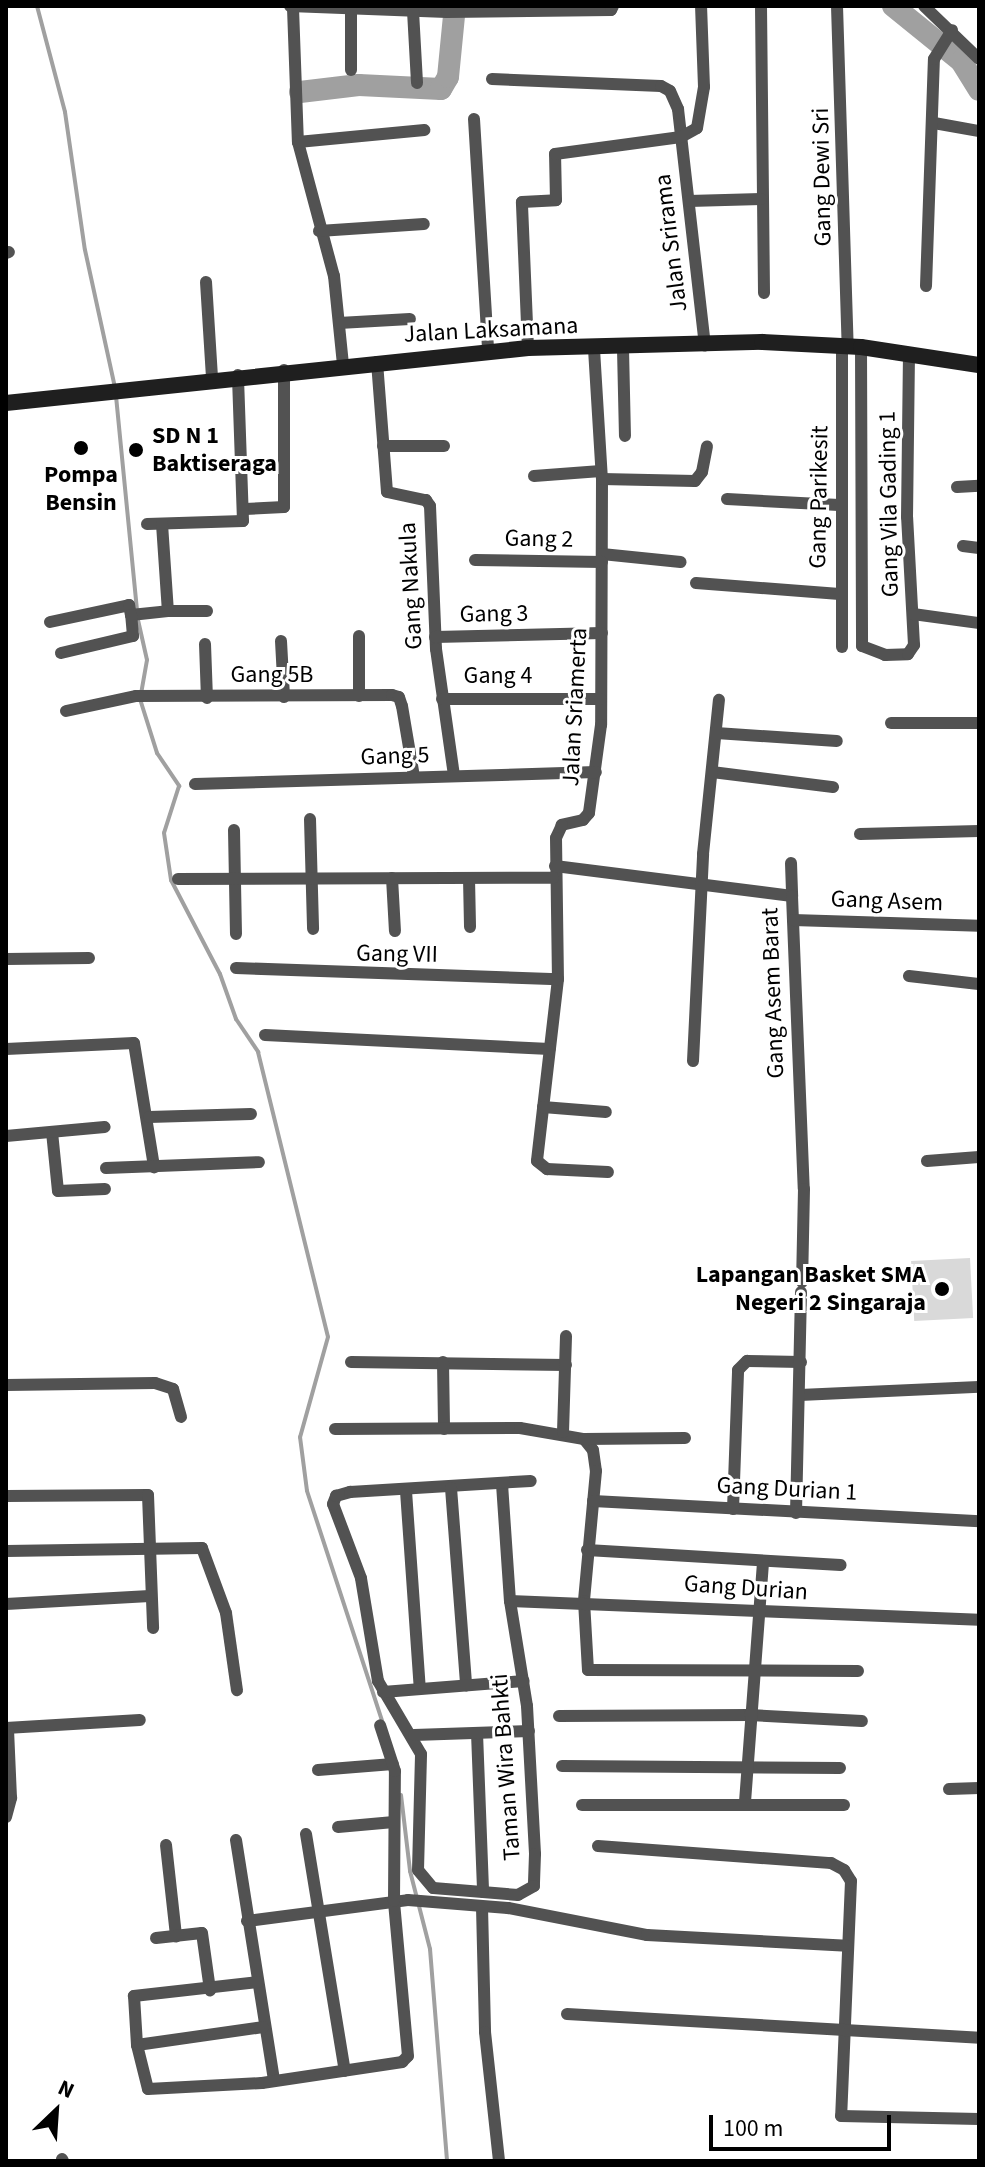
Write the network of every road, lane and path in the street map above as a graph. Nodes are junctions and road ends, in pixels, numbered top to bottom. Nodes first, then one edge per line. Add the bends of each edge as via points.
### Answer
1 (613, 6) edge
2 (701, 6) edge
3 (761, 6) edge
4 (837, 6) edge
5 (924, 6) edge
6 (291, 7) edge
7 (530, 9) edge
8 (351, 11) junction
9 (413, 11) junction
10 (949, 35) junction
11 (979, 59) edge
12 (351, 70) dead end
13 (492, 79) dead end
14 (417, 83) dead end
15 (474, 119) dead end
16 (934, 123) junction
17 (424, 130) dead end
18 (978, 130) edge
19 (681, 137) junction
20 (298, 142) junction
21 (761, 199) junction
22 (689, 201) junction
23 (424, 224) dead end
24 (319, 231) junction
25 (206, 282) dead end
26 (926, 286) dead end
27 (764, 293) dead end
28 (410, 319) dead end
29 (339, 323) junction
30 (705, 345) junction
31 (850, 347) junction
32 (528, 348) junction
33 (594, 349) junction
34 (623, 349) junction
35 (488, 350) junction
36 (909, 354) junction
37 (377, 362) junction
38 (343, 364) junction
39 (979, 365) edge
40 (284, 370) junction
41 (238, 375) junction
42 (212, 378) junction
43 (6, 403) edge
44 (625, 436) dead end
45 (383, 446) junction
46 (444, 446) dead end
47 (707, 446) dead end
48 (601, 475) junction
49 (534, 476) dead end
50 (979, 486) edge
51 (957, 487) dead end
52 (727, 499) dead end
53 (839, 505) junction
54 (245, 509) junction
55 (147, 524) dead end
56 (162, 524) junction
57 (963, 546) dead end
58 (979, 548) edge
59 (602, 558) junction
60 (475, 560) dead end
61 (681, 562) dead end
62 (696, 583) dead end
63 (840, 594) junction
64 (168, 611) junction
65 (207, 611) dead end
66 (913, 614) junction
67 (131, 615) junction
68 (50, 622) dead end
69 (979, 623) edge
70 (602, 633) junction
71 (359, 636) dead end
72 (435, 637) junction
73 (281, 641) dead end
74 (205, 644) dead end
75 (842, 647) dead end
76 (61, 653) dead end
77 (359, 696) junction
78 (284, 697) junction
79 (207, 698) junction
80 (442, 699) junction
81 (601, 699) junction
82 (719, 700) dead end
83 (66, 711) dead end
84 (891, 723) dead end
85 (979, 723) edge
86 (716, 733) junction
87 (837, 741) dead end
88 (596, 772) junction
89 (712, 772) junction
90 (454, 775) junction
91 (414, 777) junction
92 (195, 784) dead end
93 (833, 787) dead end
94 (310, 819) dead end
95 (234, 830) dead end
96 (979, 831) edge
97 (860, 834) dead end
98 (791, 863) dead end
99 (554, 872) junction
100 (392, 878) junction
101 (469, 878) junction
102 (178, 879) dead end
103 (235, 879) junction
104 (311, 880) junction
105 (701, 888) junction
106 (792, 896) junction
107 (793, 920) junction
108 (979, 926) edge
109 (470, 927) dead end
110 (313, 929) dead end
111 (395, 931) dead end
112 (236, 934) dead end
113 (89, 958) dead end
114 (6, 959) edge
115 (236, 968) dead end
116 (909, 976) dead end
117 (558, 979) junction
118 (979, 984) edge
119 (265, 1035) dead end
120 (6, 1049) edge
121 (550, 1049) junction
122 (693, 1061) dead end
123 (543, 1107) junction
124 (606, 1112) dead end
125 (251, 1114) dead end
126 (149, 1117) junction
127 (105, 1127) dead end
128 (52, 1132) junction
129 (6, 1136) edge
130 (979, 1157) edge
131 (927, 1161) dead end
132 (259, 1162) dead end
133 (154, 1167) junction
134 (106, 1168) dead end
135 (608, 1172) dead end
136 (105, 1189) dead end
137 (566, 1336) dead end
138 (351, 1362) dead end
139 (443, 1362) junction
140 (801, 1362) junction
141 (566, 1365) junction
142 (6, 1385) edge
143 (979, 1387) edge
144 (800, 1395) junction
145 (181, 1417) dead end
146 (335, 1429) dead end
147 (444, 1429) junction
148 (563, 1432) junction
149 (685, 1438) dead end
150 (584, 1439) junction
151 (531, 1481) dead end
152 (502, 1484) junction
153 (451, 1488) junction
154 (406, 1491) junction
155 (6, 1496) edge
156 (593, 1501) junction
157 (733, 1509) junction
158 (796, 1513) junction
159 (979, 1521) edge
160 (151, 1550) junction
161 (587, 1550) junction
162 (6, 1551) edge
163 (763, 1562) junction
164 (841, 1565) dead end
165 (150, 1596) junction
166 (510, 1601) junction
167 (584, 1601) junction
168 (6, 1604) edge
169 (759, 1611) junction
170 (979, 1620) edge
171 (153, 1628) dead end
172 (754, 1670) junction
173 (858, 1671) dead end
174 (524, 1681) junction
175 (466, 1685) junction
176 (420, 1689) junction
177 (237, 1690) dead end
178 (383, 1692) junction
179 (750, 1715) junction
180 (559, 1716) dead end
181 (140, 1720) dead end
182 (862, 1721) dead end
183 (380, 1725) dead end
184 (7, 1728) edge
185 (529, 1731) junction
186 (477, 1733) junction
187 (414, 1735) junction
188 (393, 1764) junction
189 (747, 1765) junction
190 (562, 1766) dead end
191 (840, 1768) dead end
192 (318, 1770) dead end
193 (979, 1788) edge
194 (949, 1789) dead end
195 (745, 1802) junction
196 (582, 1805) dead end
197 (844, 1805) dead end
198 (6, 1817) edge
199 (394, 1822) junction
200 (338, 1827) dead end
201 (306, 1834) dead end
202 (236, 1840) dead end
203 (166, 1845) dead end
204 (598, 1846) dead end
205 (483, 1892) junction
206 (394, 1901) junction
207 (482, 1907) junction
208 (319, 1910) junction
209 (247, 1921) junction
210 (176, 1936) junction
211 (156, 1938) dead end
212 (847, 1946) junction
213 (258, 1982) junction
214 (210, 1990) junction
215 (567, 2014) dead end
216 (263, 2027) junction
217 (845, 2028) junction
218 (979, 2038) edge
219 (137, 2045) junction
220 (345, 2071) junction
221 (274, 2081) junction
222 (979, 2119) edge
223 (499, 2161) edge

1 - 7 street
2 - 19 street, Jalan Srirama via 702,117 697,128
3 - 21 street
4 - 31 street, Gang Dewi Sri
5 - 10 street
6 - 8 street
6 - 20 street
7 - 9 street
8 - 9 street
8 - 12 street
9 - 14 street
10 - 11 street
10 - 16 street via 937,50
13 - 19 street, Jalan Srirama via 661,86 670,91
15 - 35 street
16 - 18 street
16 - 26 street
17 - 20 street
19 - 22 street, Jalan Srirama
19 - 32 street via 555,154 556,200 525,200 521,206
20 - 24 street
21 - 22 street
21 - 27 street
22 - 30 street, Jalan Srirama
23 - 24 street
24 - 29 street via 334,276
25 - 42 street
28 - 29 street
29 - 38 street
30 - 31 main road, Jalan Laksamana
30 - 34 main road, Jalan Laksamana
31 - 36 main road, Jalan Laksamana
31 - 53 street, Gang Parikesit
31 - 66 street, Gang Vila Gading 1 via 862,646 885,655 910,653
32 - 33 main road, Jalan Laksamana
32 - 35 main road, Jalan Laksamana
33 - 34 main road, Jalan Laksamana
33 - 48 street, Jalan Sriamerta
34 - 44 street
35 - 37 main road, Jalan Laksamana
36 - 39 main road, Jalan Laksamana
36 - 66 street, Gang Vila Gading 1 via 907,504
37 - 38 main road, Jalan Laksamana
37 - 45 street, Gang Nakula
38 - 40 main road, Jalan Laksamana
40 - 41 main road, Jalan Laksamana
40 - 54 street via 284,507
41 - 42 main road, Jalan Laksamana
41 - 54 street
42 - 43 main road, Jalan Laksamana
45 - 46 street
45 - 72 street, Gang Nakula via 389,495 426,500 430,506
47 - 48 street via 695,481
48 - 49 street
48 - 59 street, Jalan Sriamerta
50 - 51 street
52 - 53 street
53 - 63 street, Gang Parikesit
54 - 56 street via 241,523
55 - 56 street
56 - 64 street
57 - 58 street
59 - 60 street, Gang 2
59 - 61 street, Gang 2
59 - 70 street, Jalan Sriamerta
62 - 63 street
63 - 75 street, Gang Parikesit
64 - 65 street
64 - 67 street
66 - 69 street
67 - 68 street via 129,605
67 - 76 street via 133,636
70 - 72 street, Gang 3
70 - 81 street, Jalan Sriamerta
71 - 77 street
72 - 80 street, Gang Nakula
73 - 78 street
74 - 79 street
77 - 78 street, Gang 5B
77 - 91 street, Gang 5B via 399,697
78 - 79 street, Gang 5B
79 - 83 street, Gang 5B via 141,696
80 - 81 street, Gang 4
80 - 90 street, Gang Nakula
81 - 88 street, Jalan Sriamerta
82 - 86 street
84 - 85 street
86 - 87 street
86 - 89 street
88 - 90 street, Gang 5
88 - 99 street, Jalan Sriamerta via 589,813 557,831
89 - 93 street
89 - 105 street
90 - 91 street, Gang 5
91 - 92 street, Gang 5
94 - 104 street
95 - 103 street
96 - 97 street
98 - 106 street
99 - 101 street, Gang Asem Barat
99 - 105 street, Gang Asem Barat
99 - 117 street, Jalan Sriamerta
100 - 101 street, Gang Asem Barat
100 - 104 street, Gang Asem Barat
100 - 111 street
101 - 109 street
102 - 103 street, Gang Asem Barat
103 - 104 street, Gang Asem Barat
103 - 112 street
104 - 110 street
105 - 106 street, Gang Asem Barat
105 - 122 street
106 - 107 street, Gang Asem Barat
107 - 108 street, Gang Asem
107 - 140 street, Gang Asem Barat via 804,1189
113 - 114 street
115 - 117 street, Gang VII
116 - 118 street
117 - 121 street, Jalan Sriamerta
119 - 121 street
120 - 126 street via 129,1041 138,1048
121 - 123 street, Jalan Sriamerta
123 - 124 street
123 - 135 street, Jalan Sriamerta via 538,1165
125 - 126 street
126 - 133 street
127 - 128 street
128 - 129 street
128 - 136 street via 58,1191
130 - 131 street
132 - 133 street
133 - 134 street
137 - 141 street
138 - 139 street
139 - 141 street
139 - 147 street
140 - 144 street, Gang Asem Barat
140 - 157 street via 747,1361 738,1370
141 - 148 street
142 - 145 street via 155,1383 173,1389
143 - 144 street
144 - 158 street, Gang Asem Barat
146 - 147 street
147 - 148 street
148 - 150 street
149 - 150 street
150 - 156 street via 594,1457
151 - 152 street, Taman Wira Bahkti
152 - 153 street, Taman Wira Bahkti
152 - 166 street, Taman Wira Bahkti
153 - 154 street, Taman Wira Bahkti
153 - 175 street
154 - 176 street
154 - 178 street, Taman Wira Bahkti via 350,1492 334,1499 361,1578
155 - 160 street via 148,1495
156 - 157 street, Gang Durian 1
156 - 161 street
157 - 158 street, Gang Durian 1
158 - 159 street, Gang Durian 1
160 - 162 street
160 - 165 street
160 - 177 street via 206,1551 226,1613
161 - 163 street
161 - 167 street
163 - 164 street
163 - 169 street
165 - 168 street
165 - 171 street
166 - 167 street, Gang Durian
166 - 174 street, Taman Wira Bahkti
167 - 169 street, Gang Durian
167 - 172 street via 588,1670
169 - 170 street, Gang Durian
169 - 172 street
172 - 173 street
172 - 179 street
174 - 175 street
174 - 185 street, Taman Wira Bahkti
175 - 176 street
176 - 178 street
178 - 187 street, Taman Wira Bahkti
179 - 180 street
179 - 182 street
179 - 189 street
181 - 184 street
183 - 188 street
184 - 198 street via 11,1798
185 - 186 street
185 - 205 street, Taman Wira Bahkti via 534,1886 525,1894
186 - 187 street
186 - 205 street
187 - 205 street, Taman Wira Bahkti via 423,1762 418,1870 433,1888
188 - 192 street
188 - 199 street
189 - 190 street
189 - 191 street
189 - 195 street
193 - 194 street
195 - 196 street
195 - 197 street
199 - 200 street
199 - 206 street
201 - 208 street
202 - 209 street
203 - 210 street
204 - 212 street via 831,1863 851,1881
206 - 207 street
206 - 208 street
206 - 220 street via 408,2056 402,2062
207 - 212 street via 612,1932
207 - 223 street via 485,2032
208 - 209 street
208 - 220 street
209 - 213 street
210 - 211 street
210 - 214 street via 202,1933
212 - 217 street
213 - 214 street
213 - 216 street
214 - 219 street via 134,1996
215 - 217 street
216 - 219 street
216 - 221 street
217 - 218 street
217 - 222 street via 841,2116
219 - 221 street via 145,2085 152,2090
220 - 221 street

